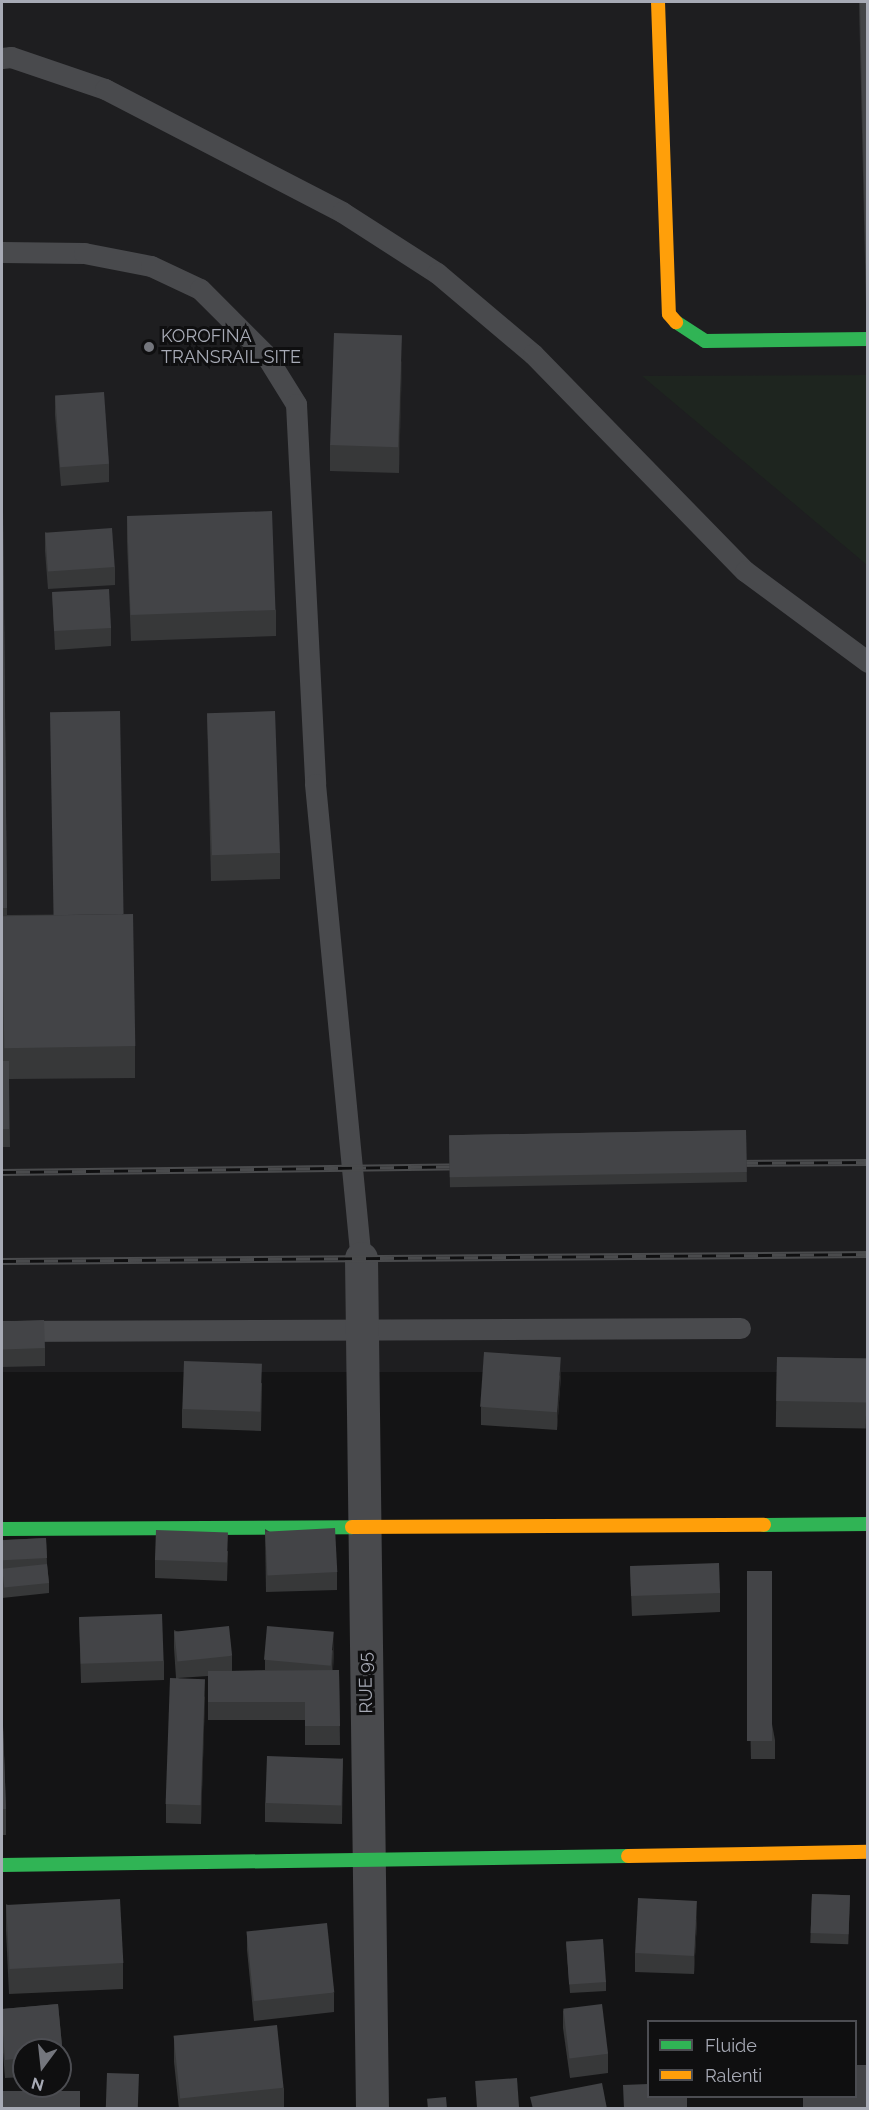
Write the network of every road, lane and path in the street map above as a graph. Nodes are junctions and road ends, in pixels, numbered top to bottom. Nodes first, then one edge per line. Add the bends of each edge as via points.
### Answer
1 (658, 2) edge
2 (2, 57) edge
3 (2, 252) edge
4 (867, 339) edge
5 (867, 662) edge
6 (361, 1258) joint
7 (362, 1328) junction
8 (740, 1328) dead end
9 (2, 1331) edge
10 (867, 1524) edge
11 (364, 1527) junction
12 (2, 1529) edge
13 (867, 1852) edge
14 (369, 1860) junction
15 (2, 1865) edge
16 (372, 2109) edge

1 - 4 street via 669,314 683,330 705,341
2 - 5 lane via 105,89 342,212 437,273 533,354 745,571
3 - 6 lane via 84,254 151,266 200,289 265,354 296,404 315,784
6 - 7 street, RUE 95
7 - 8 lane
7 - 9 lane
7 - 11 street, RUE 95
10 - 11 street
11 - 12 street
11 - 14 street, RUE 95
13 - 14 street
14 - 15 street
14 - 16 street, RUE 95

